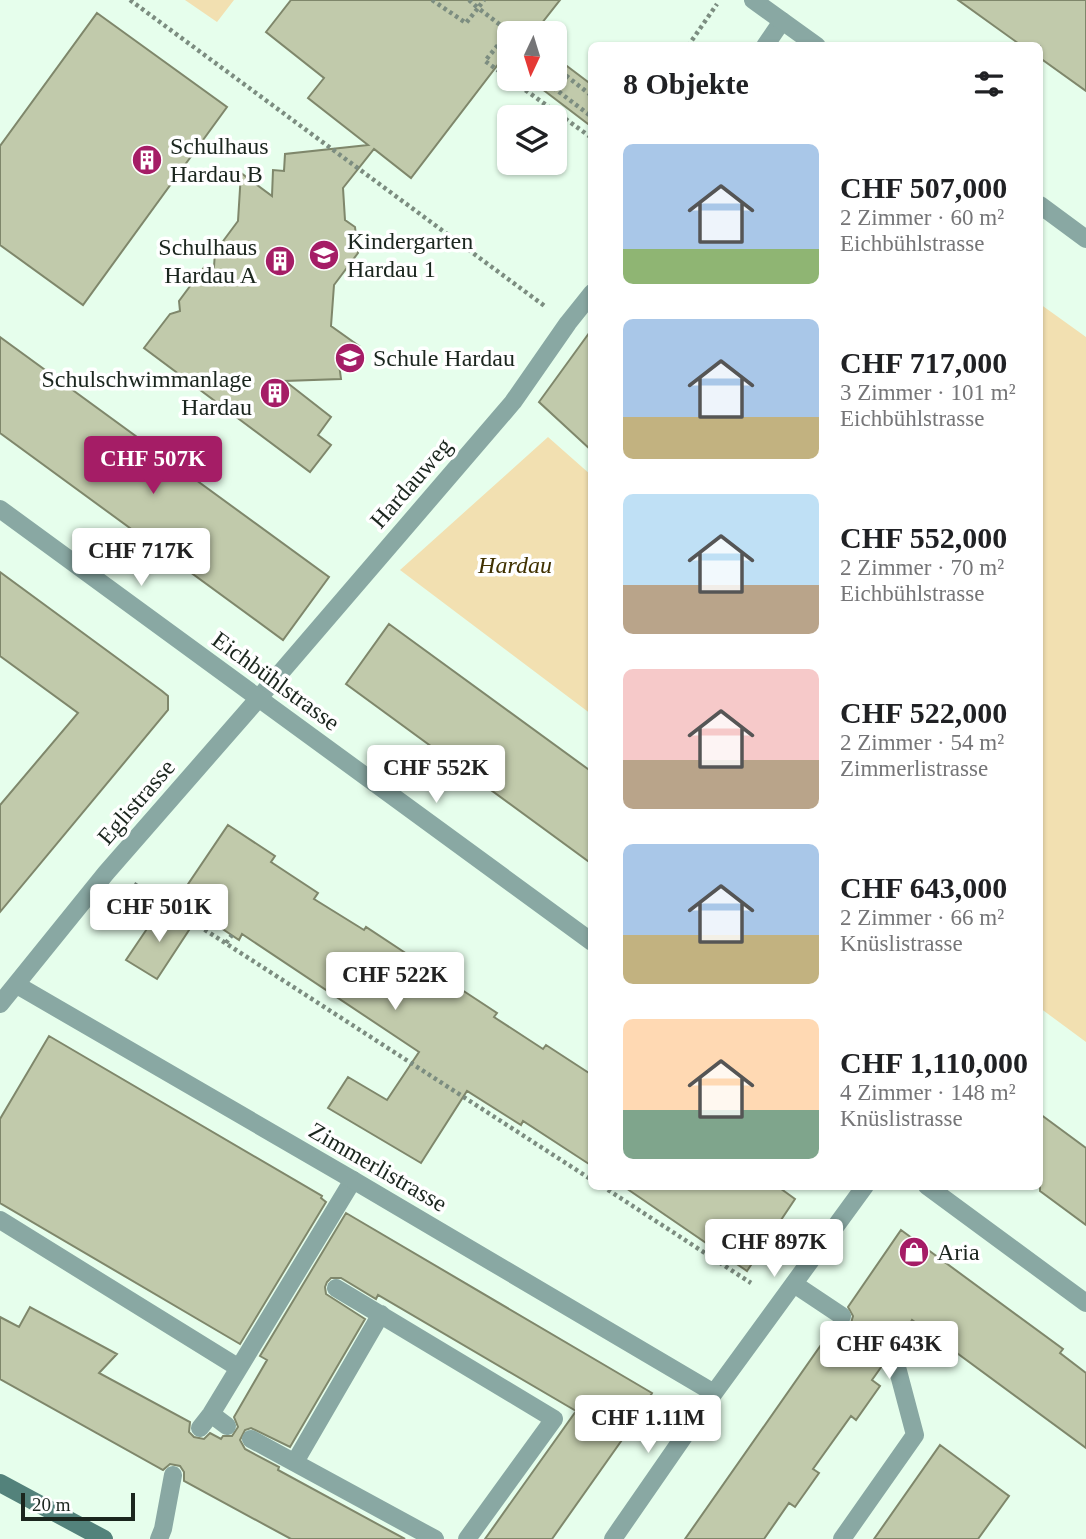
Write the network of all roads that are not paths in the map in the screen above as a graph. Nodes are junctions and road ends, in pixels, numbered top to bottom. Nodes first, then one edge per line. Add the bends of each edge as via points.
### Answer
1 (753, 0) edge
2 (782, 21) junction
3 (768, 42) edge
4 (811, 42) edge
5 (1043, 207) edge
6 (1086, 239) edge
7 (588, 298) edge
8 (0, 509) edge
9 (258, 699) junction
10 (588, 939) edge
11 (17, 985) junction
12 (0, 1004) edge
13 (354, 1180) junction
14 (862, 1190) edge
15 (932, 1190) edge
16 (0, 1220) edge
17 (794, 1284) junction
18 (336, 1289) dead end
19 (1086, 1303) edge
20 (381, 1314) junction
21 (842, 1316) dead end
22 (892, 1352) dead end
23 (239, 1368) junction
24 (713, 1393) junction
25 (227, 1426) dead end
26 (251, 1439) dead end
27 (295, 1462) junction
28 (173, 1475) dead end
29 (0, 1483) edge
30 (104, 1539) edge
31 (159, 1539) edge
32 (435, 1539) edge
33 (467, 1539) edge
34 (614, 1539) edge
35 (842, 1539) edge

1 - 2 street
2 - 3 street
2 - 4 street
5 - 6 street
7 - 9 street, Hardauweg via 513,402
8 - 9 street, Eichbühlstrasse
9 - 10 street, Eichbühlstrasse
9 - 11 street, Eglistrasse via 106,873
11 - 12 street, Eglistrasse
11 - 13 street, Zimmerlistrasse
13 - 23 street via 308,1271
13 - 24 street, Zimmerlistrasse
14 - 17 street
15 - 19 street
16 - 23 street
17 - 21 street
17 - 24 street
18 - 20 street
20 - 27 street
20 - 33 street via 554,1419
22 - 35 street via 915,1435
23 - 25 street via 205,1421
24 - 34 street
26 - 27 street
27 - 32 street
28 - 31 street
29 - 30 street

